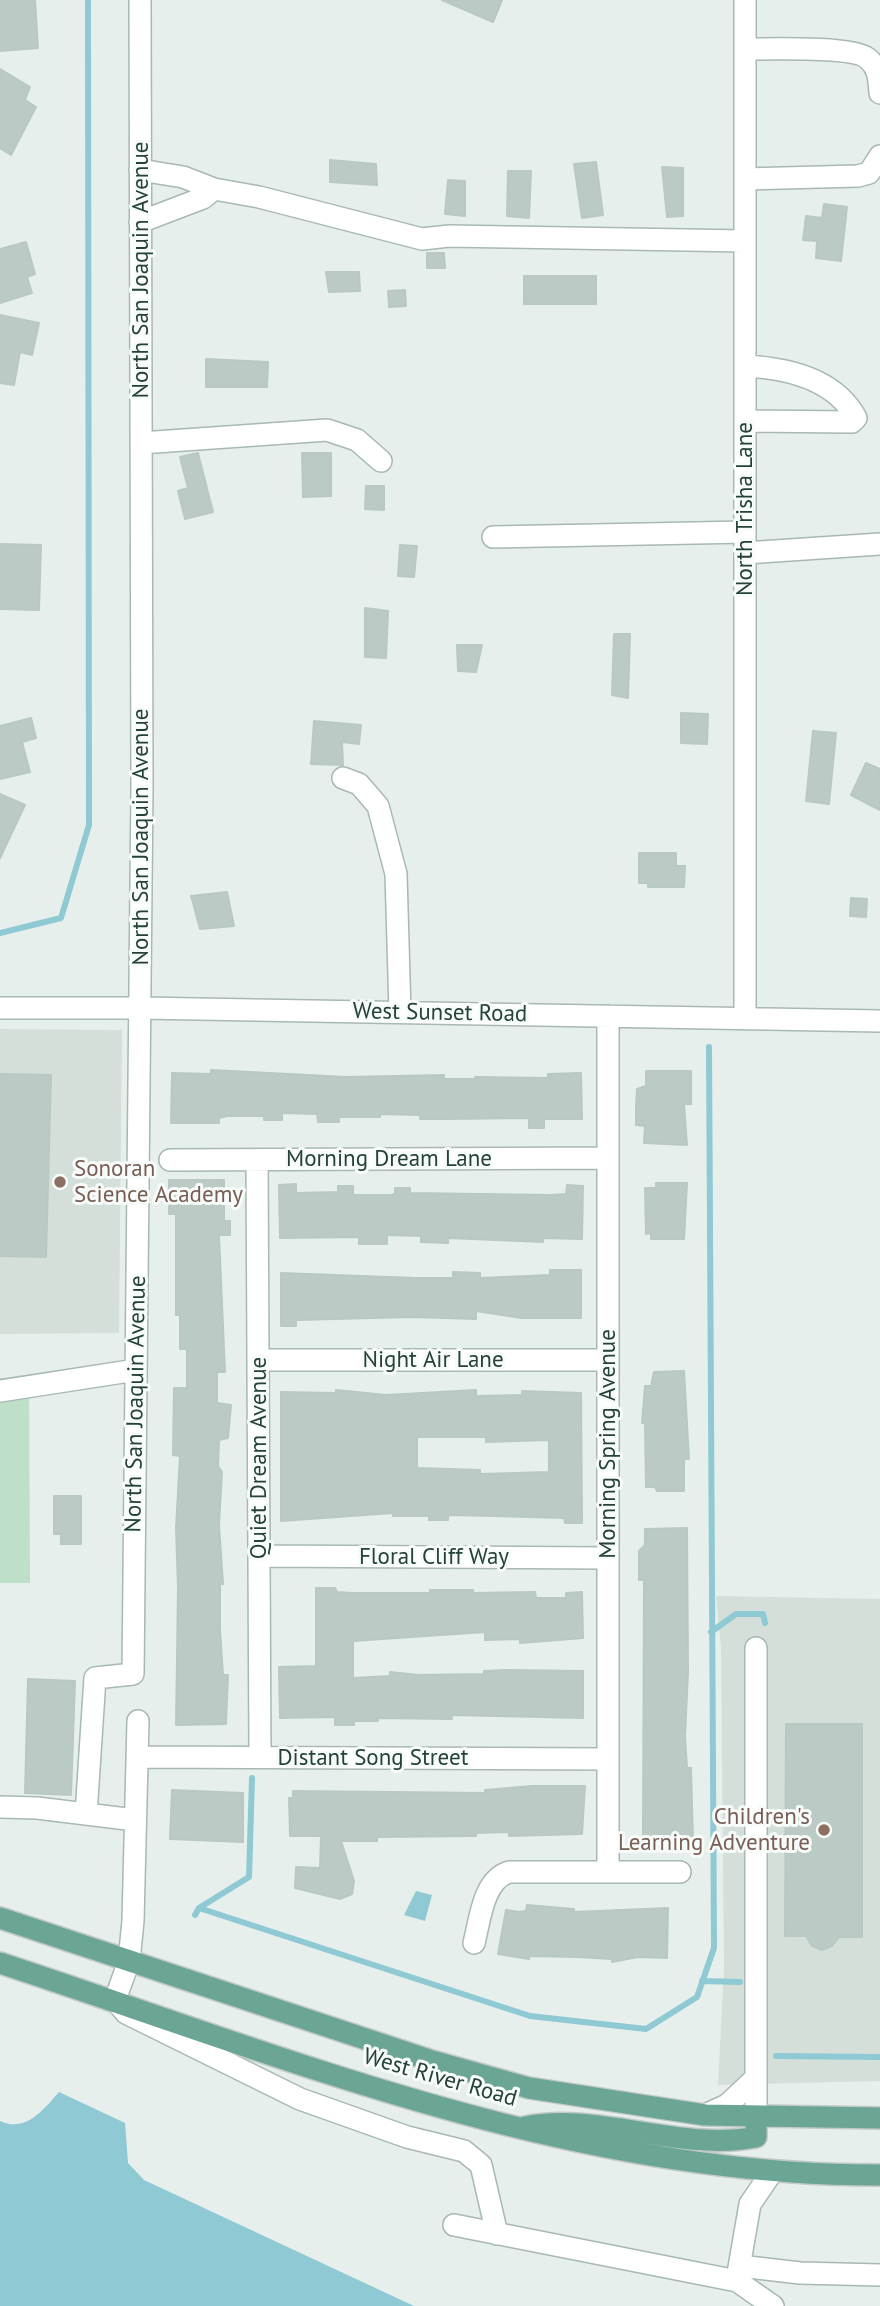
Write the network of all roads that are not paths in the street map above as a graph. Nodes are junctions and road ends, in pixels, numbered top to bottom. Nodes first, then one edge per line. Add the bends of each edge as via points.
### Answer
1 (140, 0) edge
2 (745, 0) edge
3 (745, 49) junction
4 (880, 93) edge
5 (880, 156) edge
6 (141, 170) junction
7 (745, 179) junction
8 (214, 188) junction
9 (141, 222) junction
10 (745, 242) junction
11 (745, 366) junction
12 (745, 421) junction
13 (141, 443) junction
14 (381, 461) dead end
15 (493, 537) dead end
16 (745, 543) junction
17 (880, 544) edge
18 (344, 778) dead end
19 (0, 1008) edge
20 (141, 1008) junction
21 (400, 1012) junction
22 (608, 1016) junction
23 (745, 1019) junction
24 (880, 1021) edge
25 (608, 1158) junction
26 (170, 1160) dead end
27 (257, 1160) junction
28 (258, 1360) junction
29 (608, 1360) junction
30 (136, 1370) junction
31 (0, 1391) edge
32 (259, 1556) junction
33 (608, 1558) junction
34 (756, 1648) dead end
35 (138, 1721) dead end
36 (137, 1757) junction
37 (260, 1757) junction
38 (608, 1759) junction
39 (0, 1807) edge
40 (86, 1814) junction
41 (135, 1820) junction
42 (608, 1872) junction
43 (680, 1872) dead end
44 (0, 1918) edge
45 (474, 1943) dead end
46 (129, 1961) junction
47 (0, 1963) edge
48 (115, 2000) junction
49 (757, 2078) junction
50 (705, 2115) junction
51 (757, 2118) junction
52 (880, 2118) edge
53 (520, 2129) junction
54 (772, 2172) junction
55 (880, 2175) edge
56 (454, 2225) dead end
57 (497, 2234) junction
58 (738, 2274) junction
59 (880, 2275) edge
60 (773, 2306) edge

1 - 6 street, North San Joaquin Avenue
2 - 3 street, North Trisha Lane
3 - 4 street via 842,51 866,57 878,72
3 - 7 street, North Trisha Lane
5 - 7 street via 869,173 858,176
6 - 8 street
6 - 9 street, North San Joaquin Avenue
7 - 10 street, North Trisha Lane
8 - 9 street via 203,198
8 - 10 street via 422,239
9 - 13 street, North San Joaquin Avenue
10 - 11 street, North Trisha Lane
11 - 12 street, North Trisha Lane
11 - 12 street via 802,374 849,405 856,418 852,422
12 - 16 street, North Trisha Lane
13 - 14 street via 327,430 357,440
13 - 20 street, North San Joaquin Avenue
15 - 16 street
16 - 17 street
16 - 23 street, North Trisha Lane
18 - 21 street via 359,784 378,806 396,874
19 - 20 street, West Sunset Road
20 - 21 street, West Sunset Road
20 - 30 street, North San Joaquin Avenue
21 - 22 street, West Sunset Road
22 - 23 street, West Sunset Road
22 - 25 street, Morning Spring Avenue
23 - 24 street, West Sunset Road
25 - 27 street, Morning Dream Lane
25 - 29 street, Morning Spring Avenue
26 - 27 street, Morning Dream Lane
27 - 28 street, Quiet Dream Avenue
28 - 29 street, Night Air Lane
28 - 32 street, Quiet Dream Avenue
29 - 33 street, Morning Spring Avenue
30 - 31 street
30 - 40 street, North San Joaquin Avenue via 133,1674 95,1678
32 - 33 street, Floral Cliff Way
32 - 37 street, Quiet Dream Avenue
33 - 38 street, Morning Spring Avenue
34 - 49 street
35 - 36 street
36 - 37 street, Distant Song Street
36 - 41 street
37 - 38 street, Distant Song Street
38 - 42 street, Morning Spring Avenue
39 - 40 street
40 - 41 street
41 - 46 street
42 - 43 street
42 - 45 street via 500,1875 490,1888
44 - 46 main road, West River Road
46 - 48 street
46 - 50 main road, West River Road via 429,2060 529,2088
47 - 48 main road, West River Road
48 - 53 main road, West River Road via 403,2098
48 - 57 street via 126,2014 300,2099 407,2137 464,2151 481,2165
49 - 50 street via 727,2105
49 - 51 street
50 - 51 main road, West River Road
51 - 52 main road, West River Road
51 - 53 main road via 757,2137 731,2142 553,2122
53 - 54 main road, West River Road via 617,2151
54 - 55 main road, West River Road
54 - 58 street via 750,2204
56 - 57 street
57 - 58 street
58 - 59 street
58 - 60 street

